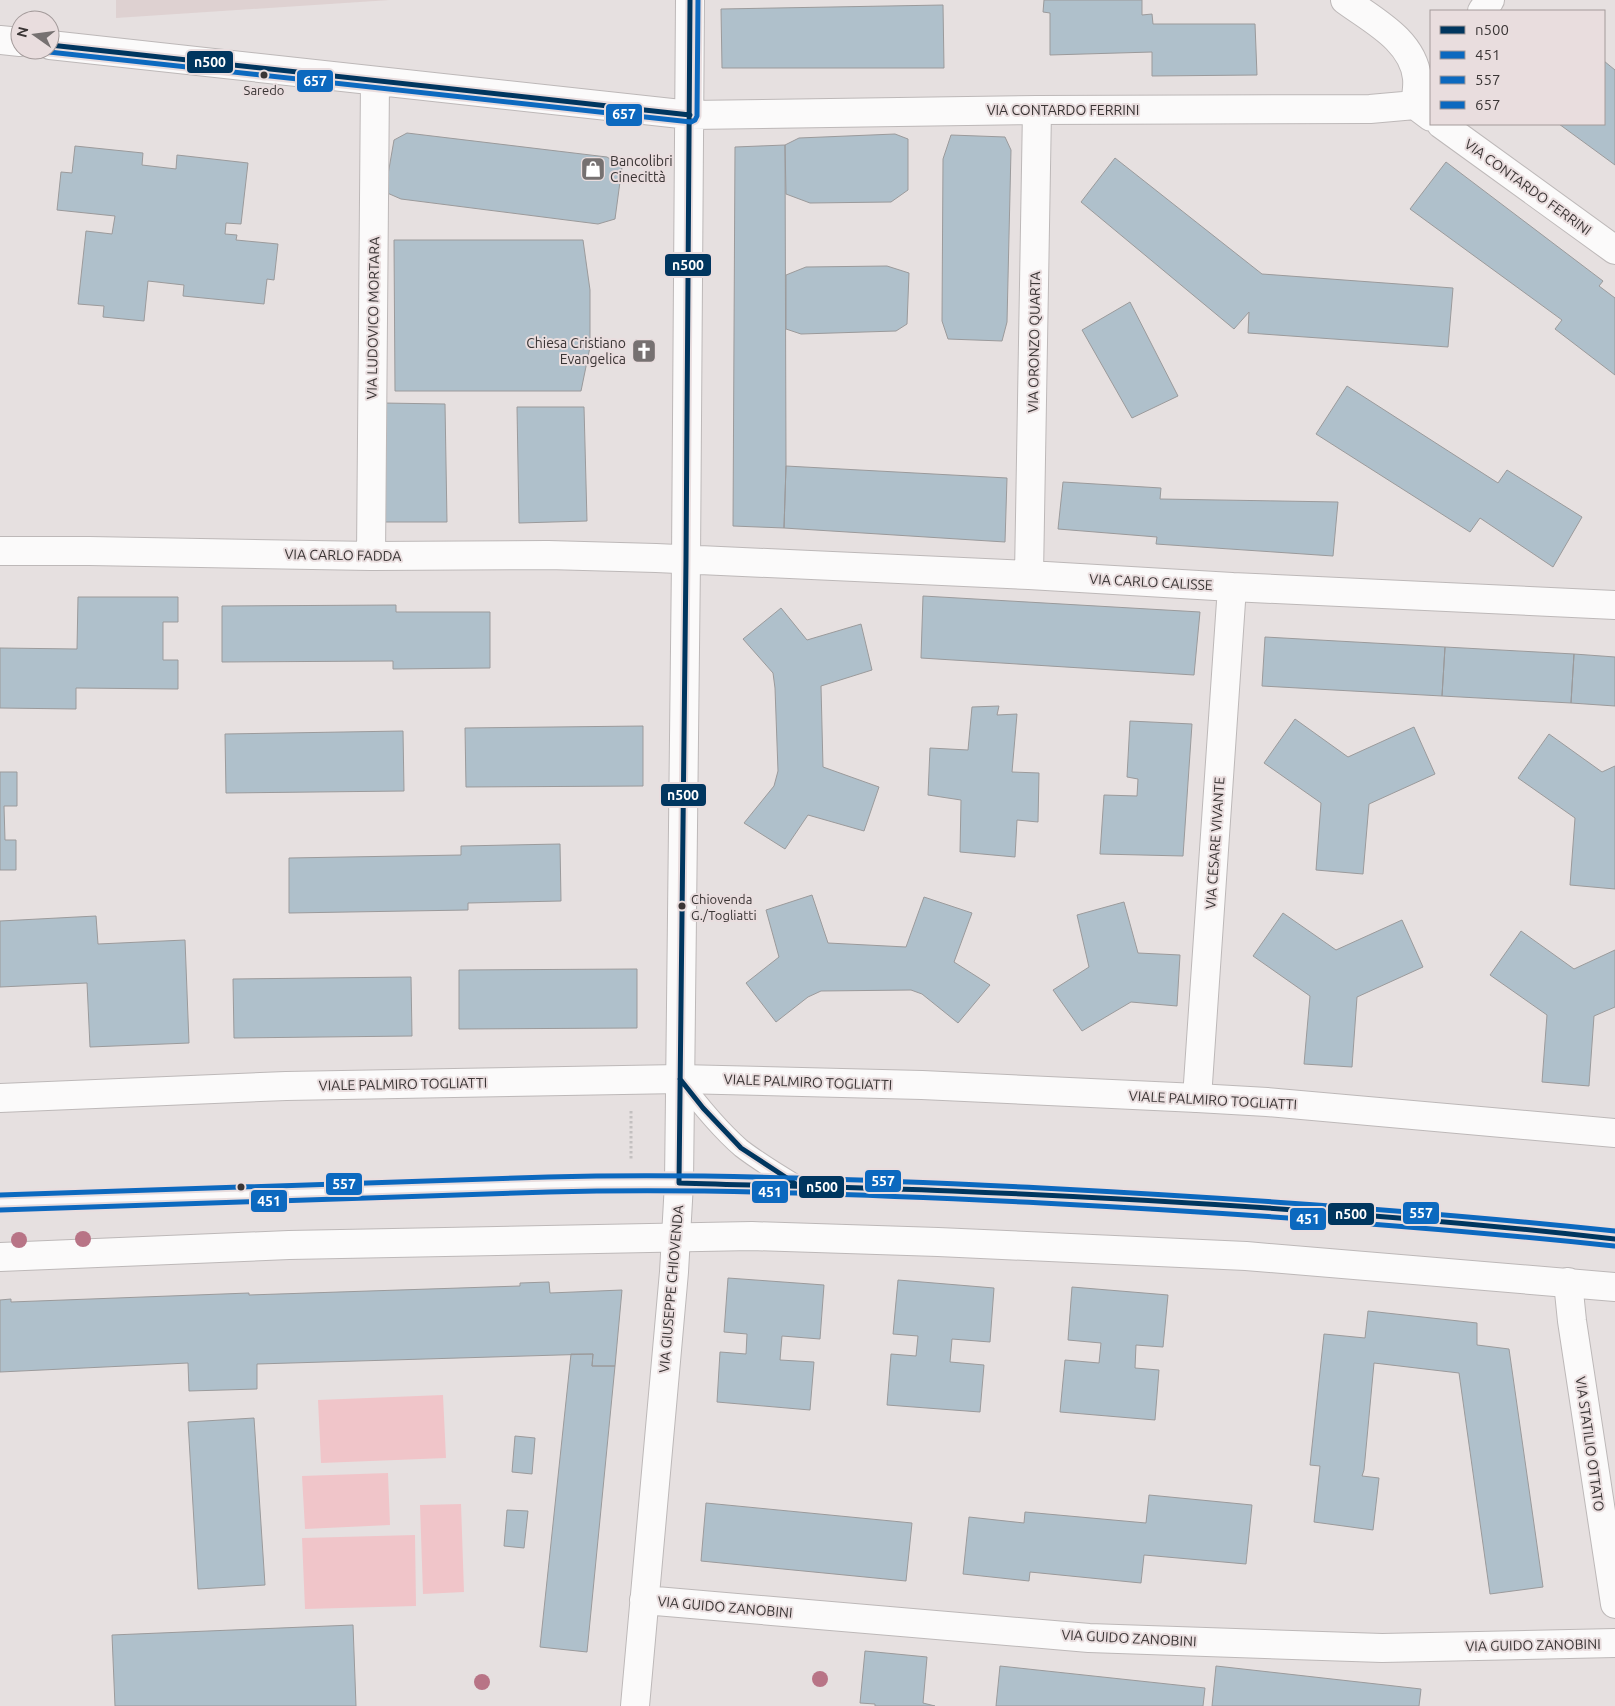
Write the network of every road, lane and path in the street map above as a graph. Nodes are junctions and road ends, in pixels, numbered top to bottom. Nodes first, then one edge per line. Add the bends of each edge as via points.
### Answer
1 (690, 0) edge
2 (1345, 0) edge
3 (60, 47) edge
4 (375, 81) junction
5 (1430, 86) edge
6 (1037, 110) junction
7 (1423, 111) edge
8 (690, 115) junction
9 (1442, 125) edge
10 (1615, 250) edge
11 (0, 551) edge
12 (371, 556) junction
13 (686, 560) junction
14 (1030, 575) junction
15 (1232, 587) junction
16 (1615, 605) edge
17 (680, 1079) junction
18 (0, 1098) edge
19 (1198, 1098) junction
20 (631, 1107) dead end
21 (1615, 1133) edge
22 (631, 1161) dead end
23 (679, 1184) junction
24 (799, 1186) junction
25 (0, 1203) edge
26 (677, 1237) junction
27 (1615, 1239) edge
28 (0, 1257) edge
29 (1568, 1282) junction
30 (1615, 1287) edge
31 (644, 1600) junction
32 (1615, 1604) edge
33 (1615, 1643) edge
34 (635, 1706) edge

1 - 8 street, VIA GIUSEPPE CHIOVENDA
2 - 7 street via 1404,46 1413,61
3 - 4 street, VIA CONTARDO FERRINI
4 - 8 street, VIA CONTARDO FERRINI
4 - 12 street, VIA LUDOVICO MORTARA
5 - 7 street
6 - 7 street, VIA CONTARDO FERRINI via 1370,108
6 - 8 street, VIA CONTARDO FERRINI
6 - 14 street, VIA ORONZO QUARTA
8 - 13 street, VIA GIUSEPPE CHIOVENDA
9 - 10 street, VIA CONTARDO FERRINI
11 - 12 street, VIA CARLO FADDA
12 - 13 street, VIA CARLO FADDA via 548,555
13 - 14 street, VIA CARLO CALISSE
13 - 17 street, VIA GIUSEPPE CHIOVENDA
14 - 15 street, VIA CARLO CALISSE
15 - 16 street, VIA CARLO CALISSE
15 - 19 street, VIA CESARE VIVANTE
17 - 18 street, VIALE PALMIRO TOGLIATTI via 286,1086
17 - 19 street, VIALE PALMIRO TOGLIATTI via 922,1085
17 - 23 street, VIA GIUSEPPE CHIOVENDA
17 - 24 lane via 741,1148
19 - 21 street, VIALE PALMIRO TOGLIATTI
20 - 22 path
23 - 24 lane
23 - 25 lane via 470,1186
23 - 26 street, VIA GIUSEPPE CHIOVENDA
24 - 27 lane via 981,1192 1401,1218
26 - 28 street via 289,1244
26 - 29 street via 850,1239 1237,1256
26 - 31 street, VIA GIUSEPPE CHIOVENDA
29 - 30 street
29 - 32 street, VIA STATILIO OTTATO
31 - 33 street, VIA GUIDO ZANOBINI via 1089,1638 1382,1648
31 - 34 street, VIA GIUSEPPE CHIOVENDA

